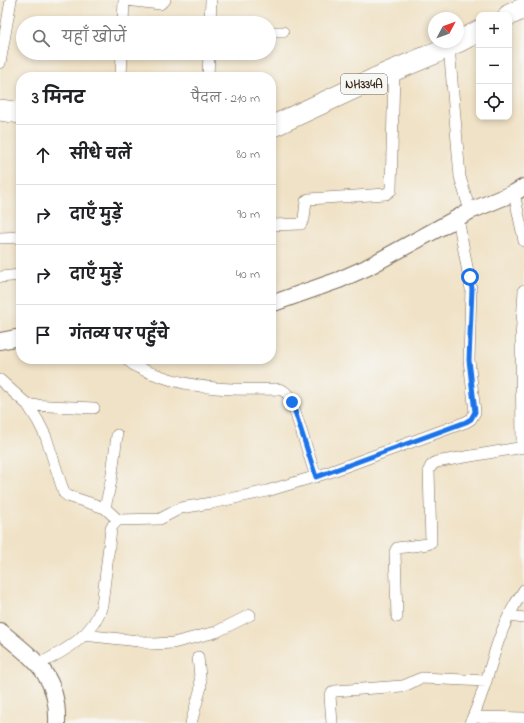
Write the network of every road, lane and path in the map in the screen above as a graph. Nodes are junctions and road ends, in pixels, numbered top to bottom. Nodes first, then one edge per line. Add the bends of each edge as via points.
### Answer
1 (11, 0) edge
2 (125, 0) edge
3 (165, 0) edge
4 (211, 0) edge
5 (524, 8) edge
6 (512, 14) edge
7 (124, 16) edge
8 (210, 16) edge
9 (276, 32) edge
10 (283, 32) dead end
11 (476, 32) edge
12 (464, 38) edge
13 (445, 48) edge
14 (455, 48) edge
15 (122, 60) edge
16 (209, 60) edge
17 (0, 63) edge
18 (394, 71) junction
19 (121, 72) edge
20 (208, 72) edge
21 (0, 110) edge
22 (16, 112) edge
23 (276, 125) edge
24 (519, 190) edge
25 (464, 215) junction
26 (276, 225) edge
27 (16, 237) edge
28 (0, 238) edge
29 (524, 241) edge
30 (16, 275) edge
31 (0, 276) edge
32 (524, 290) edge
33 (276, 302) edge
34 (16, 338) edge
35 (0, 341) edge
36 (134, 364) edge
37 (0, 380) edge
38 (28, 405) junction
39 (94, 408) dead end
40 (117, 434) dead end
41 (523, 447) edge
42 (316, 477) junction
43 (105, 508) junction
44 (118, 520) junction
45 (524, 590) edge
46 (250, 615) dead end
47 (509, 616) junction
48 (397, 617) dead end
49 (524, 618) edge
50 (0, 631) edge
51 (83, 635) junction
52 (198, 657) dead end
53 (39, 664) junction
54 (486, 681) junction
55 (524, 718) edge
56 (472, 720) edge
57 (57, 723) edge
58 (190, 723) edge
59 (332, 723) edge

1 - 17 street
2 - 3 street via 160,4
2 - 7 street
4 - 8 street
5 - 6 highway
9 - 10 street
11 - 12 highway, NH334A
13 - 18 highway, NH334A
14 - 25 street
15 - 19 street
16 - 20 street
18 - 23 highway, NH334A
18 - 26 street via 391,190 386,194 308,199 301,224
21 - 22 highway
24 - 25 street
24 - 29 street
25 - 33 street via 366,268
25 - 42 street via 472,289 469,360 475,412 466,422
27 - 28 street
30 - 31 street
32 - 41 street
34 - 35 street
36 - 42 street via 170,380 190,385 220,389 284,391 292,402
37 - 38 street
38 - 39 street
38 - 43 street via 46,437 64,493
40 - 43 street via 112,481
41 - 48 street via 436,462 431,466 431,542 397,548 394,552
42 - 44 street via 267,491 181,508 160,519
43 - 44 street
44 - 51 street via 111,529 100,615
45 - 47 street
46 - 51 street via 216,632 173,643 153,644
47 - 49 street
47 - 54 street via 498,641
50 - 53 street
51 - 53 street via 61,653
52 - 58 street via 201,686
53 - 57 street via 55,697
54 - 56 street
54 - 59 street via 422,678 402,686 335,691 330,696
55 - 56 street

